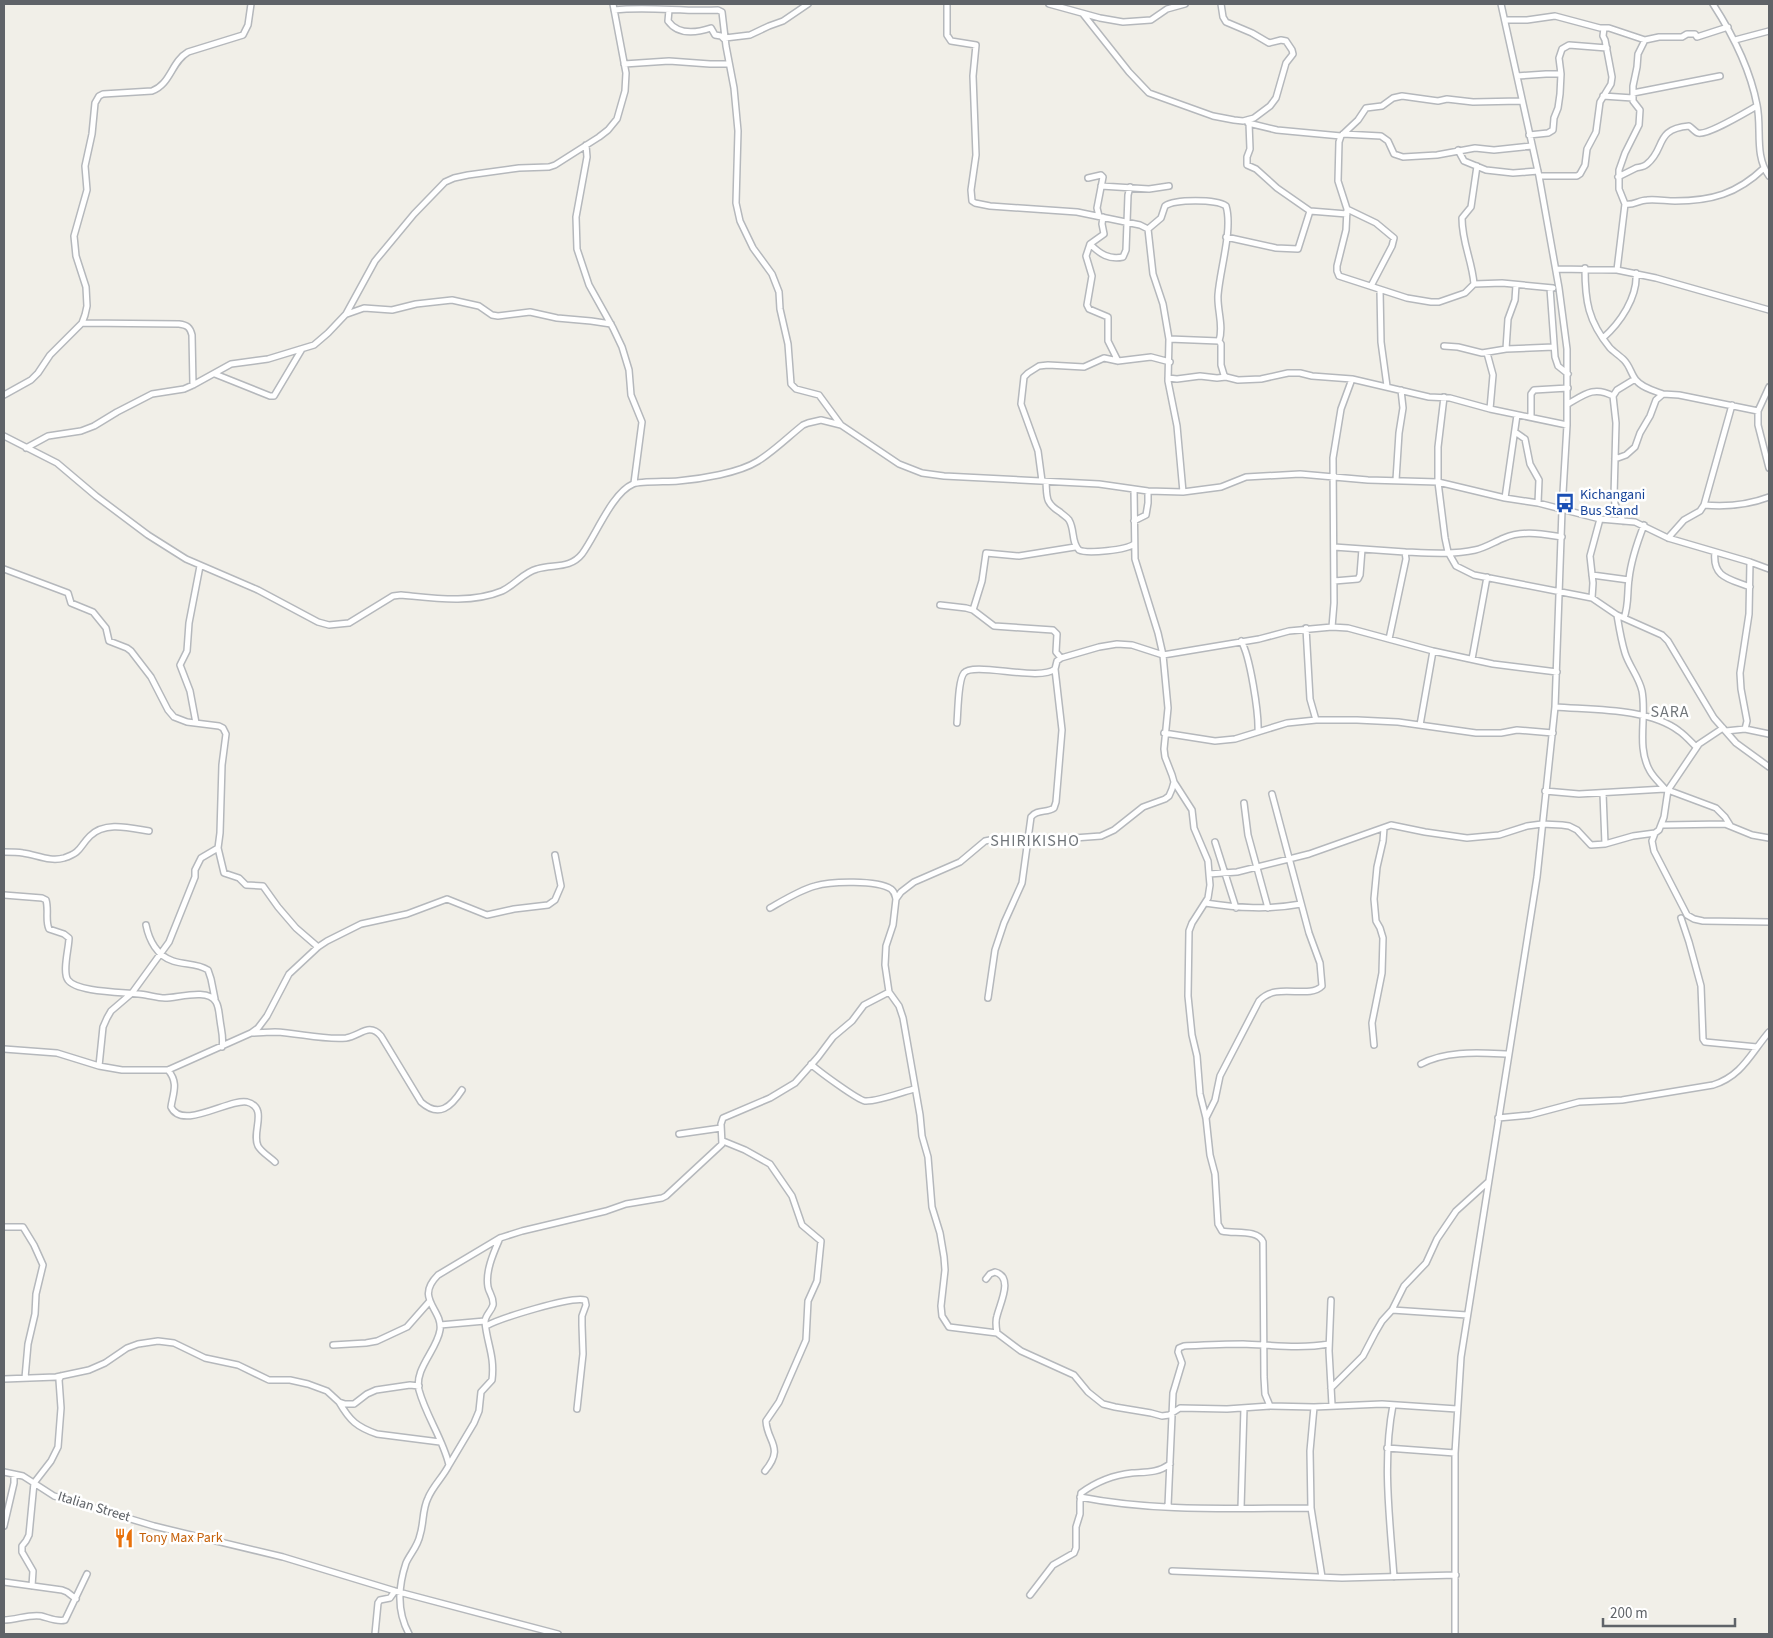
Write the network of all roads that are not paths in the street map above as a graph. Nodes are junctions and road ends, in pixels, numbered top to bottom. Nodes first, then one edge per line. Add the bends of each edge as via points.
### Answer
1 (251, 4) edge
2 (808, 4) edge
3 (947, 4) edge
4 (1048, 4) edge
5 (1185, 4) edge
6 (1216, 4) edge
7 (1501, 4) edge
8 (1712, 4) edge
9 (1221, 6) edge
10 (613, 7) edge
11 (669, 10) junction
12 (1083, 14) junction
13 (1505, 20) junction
14 (1728, 27) junction
15 (1604, 28) junction
16 (1769, 31) edge
17 (725, 39) junction
18 (1645, 40) junction
19 (1735, 40) junction
20 (1607, 48) junction
21 (624, 64) junction
22 (729, 64) junction
23 (1561, 74) junction
24 (1517, 76) junction
25 (1720, 76) dead end
26 (1603, 96) junction
27 (1633, 96) junction
28 (1521, 101) junction
29 (1758, 106) junction
30 (1246, 122) junction
31 (1342, 135) junction
32 (1529, 135) junction
33 (586, 145) junction
34 (1532, 146) junction
35 (1458, 150) junction
36 (1477, 166) junction
37 (1764, 168) junction
38 (1538, 174) junction
39 (1769, 176) edge
40 (1618, 177) junction
41 (1088, 178) dead end
42 (1102, 186) junction
43 (1169, 186) dead end
44 (1130, 187) junction
45 (1625, 204) junction
46 (1310, 211) junction
47 (1347, 212) junction
48 (1101, 217) junction
49 (1126, 223) junction
50 (1148, 229) junction
51 (1226, 237) junction
52 (1090, 244) junction
53 (1585, 268) junction
54 (1556, 269) junction
55 (1616, 270) junction
56 (1636, 273) junction
57 (1474, 284) junction
58 (1516, 285) junction
59 (1371, 286) junction
60 (1550, 288) junction
61 (1559, 288) junction
62 (1380, 290) junction
63 (1769, 310) edge
64 (346, 314) junction
65 (82, 323) junction
66 (611, 324) junction
67 (1603, 338) junction
68 (1170, 339) junction
69 (1219, 341) junction
70 (1444, 346) dead end
71 (1554, 347) junction
72 (302, 349) junction
73 (1506, 349) junction
74 (1487, 352) junction
75 (1118, 361) junction
76 (1170, 362) junction
77 (215, 374) junction
78 (1568, 374) junction
79 (1226, 377) junction
80 (1168, 378) junction
81 (1352, 379) junction
82 (1635, 379) junction
83 (194, 385) junction
84 (1387, 386) junction
85 (1568, 388) junction
86 (1769, 388) edge
87 (1401, 390) junction
88 (4, 394) edge
89 (1663, 394) junction
90 (1613, 396) junction
91 (1444, 397) junction
92 (1568, 404) junction
93 (1732, 405) junction
94 (1490, 409) junction
95 (1758, 411) junction
96 (1517, 415) junction
97 (1531, 417) junction
98 (841, 424) junction
99 (1567, 424) junction
100 (1515, 432) junction
101 (4, 436) edge
102 (26, 448) junction
103 (1615, 459) junction
104 (1769, 468) edge
105 (1333, 476) junction
106 (1396, 480) junction
107 (1044, 481) junction
108 (1438, 482) junction
109 (634, 483) junction
110 (1134, 489) junction
111 (1148, 491) junction
112 (1183, 492) junction
113 (1769, 497) edge
114 (1505, 498) junction
115 (1538, 504) junction
116 (1704, 506) junction
117 (1562, 510) junction
118 (1600, 520) junction
119 (1134, 521) junction
120 (1623, 521) junction
121 (1644, 526) junction
122 (1562, 537) junction
123 (1668, 538) junction
124 (1134, 544) junction
125 (1075, 547) junction
126 (1334, 547) junction
127 (1362, 549) junction
128 (1404, 552) junction
129 (1448, 552) junction
130 (1715, 552) junction
131 (1750, 562) junction
132 (200, 566) junction
133 (4, 569) edge
134 (1769, 570) edge
135 (1592, 574) junction
136 (1487, 577) junction
137 (1629, 580) junction
138 (1334, 581) junction
139 (1750, 587) junction
140 (1560, 592) junction
141 (1592, 598) junction
142 (940, 605) dead end
143 (973, 610) junction
144 (1617, 615) junction
145 (1624, 618) junction
146 (1332, 626) junction
147 (1306, 628) junction
148 (1389, 639) junction
149 (1249, 640) junction
150 (1241, 641) junction
151 (1245, 648) junction
152 (1433, 651) junction
153 (1163, 655) junction
154 (1061, 658) junction
155 (1472, 659) junction
156 (1055, 669) junction
157 (1557, 672) junction
158 (1555, 708) junction
159 (1644, 715) junction
160 (1316, 720) junction
161 (196, 723) junction
162 (958, 723) dead end
163 (1420, 725) junction
164 (1745, 729) junction
165 (1724, 730) junction
166 (1258, 732) junction
167 (1164, 733) junction
168 (1553, 733) junction
169 (1769, 734) edge
170 (1696, 747) junction
171 (1769, 767) edge
172 (1174, 782) junction
173 (1666, 789) junction
174 (1545, 791) junction
175 (1603, 793) junction
176 (1272, 794) dead end
177 (1244, 802) dead end
178 (1542, 824) junction
179 (1662, 825) junction
180 (1730, 825) junction
181 (1384, 828) junction
182 (149, 830) dead end
183 (1655, 833) junction
184 (1769, 838) edge
185 (1027, 839) junction
186 (1215, 842) dead end
187 (1605, 844) junction
188 (218, 848) junction
189 (4, 852) edge
190 (555, 855) dead end
191 (1289, 859) junction
192 (1257, 867) junction
193 (1224, 873) junction
194 (1209, 874) junction
195 (4, 896) edge
196 (896, 899) junction
197 (1205, 903) junction
198 (1301, 904) junction
199 (770, 908) dead end
200 (1236, 908) junction
201 (1268, 908) junction
202 (1681, 918) dead end
203 (1769, 922) edge
204 (146, 925) dead end
205 (318, 947) junction
206 (161, 954) junction
207 (889, 992) junction
208 (132, 993) junction
209 (988, 998) dead end
210 (215, 999) junction
211 (1769, 1032) edge
212 (251, 1033) junction
213 (1374, 1045) dead end
214 (222, 1047) junction
215 (1756, 1047) junction
216 (4, 1049) edge
217 (1509, 1054) junction
218 (811, 1064) junction
219 (1420, 1064) dead end
220 (99, 1066) junction
221 (168, 1070) junction
222 (914, 1089) junction
223 (462, 1090) dead end
224 (1206, 1118) junction
225 (1498, 1118) junction
226 (721, 1128) junction
227 (678, 1134) dead end
228 (723, 1141) junction
229 (275, 1162) dead end
230 (1488, 1182) junction
231 (4, 1228) edge
232 (500, 1238) junction
233 (986, 1279) dead end
234 (1331, 1300) dead end
235 (429, 1302) junction
236 (1392, 1310) junction
237 (1467, 1314) junction
238 (486, 1323) junction
239 (440, 1325) junction
240 (997, 1332) junction
241 (333, 1344) dead end
242 (1330, 1344) junction
243 (1263, 1346) junction
244 (61, 1376) junction
245 (25, 1378) junction
246 (5, 1379) edge
247 (4, 1386) edge
248 (419, 1386) junction
249 (1331, 1388) junction
250 (339, 1402) junction
251 (1332, 1405) junction
252 (1392, 1405) junction
253 (1270, 1406) junction
254 (1314, 1407) junction
255 (1244, 1408) junction
256 (1457, 1408) junction
257 (578, 1409) dead end
258 (1172, 1413) junction
259 (440, 1442) junction
260 (1387, 1448) junction
261 (1455, 1453) junction
262 (1170, 1464) junction
263 (449, 1465) junction
264 (765, 1471) dead end
265 (4, 1472) edge
266 (14, 1474) junction
267 (34, 1483) junction
268 (1080, 1496) junction
269 (1168, 1506) junction
270 (1241, 1508) junction
271 (1311, 1508) junction
272 (4, 1526) edge
273 (1172, 1571) dead end
274 (87, 1574) dead end
275 (1456, 1575) junction
276 (1322, 1577) junction
277 (1394, 1577) junction
278 (4, 1582) edge
279 (32, 1586) junction
280 (397, 1592) junction
281 (1030, 1595) dead end
282 (76, 1599) junction
283 (4, 1620) edge
284 (375, 1634) edge
285 (409, 1634) edge
286 (558, 1634) edge
287 (1455, 1634) edge

1 - 65 street via 243,35 180,56 164,84 157,89 103,94 95,103 85,166 87,190 74,236 76,256 86,287 87,306
2 - 17 street via 783,21 750,35
3 - 48 street via 946,26 951,41 976,45 972,76 976,155 972,201 990,206 1077,212
4 - 12 street
5 - 12 street via 1167,9 1147,21 1117,21
6 - 9 street
7 - 13 street
8 - 14 street
9 - 30 street via 1226,22 1269,43 1286,41 1292,50 1276,98
10 - 11 street
10 - 21 street
11 - 17 street via 668,21 676,28 686,32 710,28 715,35
11 - 17 street via 721,11
12 - 30 street via 1149,93 1213,116
13 - 15 street via 1555,16
13 - 24 street
14 - 18 street via 1697,37 1687,34
14 - 19 street
15 - 18 street
15 - 20 street
16 - 19 street
17 - 22 street
18 - 27 street via 1638,54
19 - 29 street
20 - 23 street via 1565,46 1559,58
20 - 26 street via 1612,80
21 - 22 street via 669,61
21 - 33 street via 625,91 617,119 608,130
22 - 98 street via 738,131 736,203 740,221 753,248 772,274 779,292 791,384 796,389 819,395
23 - 24 street
23 - 32 street via 1553,130
24 - 28 street
25 - 27 street
26 - 27 street
26 - 38 street via 1596,132 1580,174 1569,177
27 - 40 street via 1640,110 1640,121
28 - 31 street via 1438,101 1398,96 1382,106 1363,110 1358,120
28 - 32 street
29 - 37 street
29 - 40 street via 1702,134 1688,126 1668,132 1646,166
30 - 31 street via 1277,130
30 - 46 street via 1250,149 1247,165
31 - 35 street via 1381,136 1397,156 1437,155
31 - 47 street via 1338,176
32 - 34 street
33 - 64 street via 549,167 468,175 445,182 382,250
33 - 66 street via 587,157 576,217 577,249 589,285
34 - 35 street
34 - 38 street
35 - 36 street via 1464,162
36 - 38 street via 1497,172
36 - 57 street via 1471,207 1462,218
37 - 39 street
37 - 45 street via 1752,179 1713,198 1644,200
38 - 54 street
40 - 45 street
41 - 42 street via 1102,175
42 - 44 street
42 - 48 street via 1097,208
43 - 44 street
44 - 49 street
45 - 55 street
46 - 47 street
46 - 51 street via 1298,249 1276,248
47 - 59 street via 1338,274
47 - 59 street via 1376,223 1394,238
48 - 49 street
48 - 52 street via 1104,234
49 - 50 street
49 - 52 street via 1123,257 1103,255
50 - 51 street via 1161,218 1165,206 1173,202 1216,202 1226,206
50 - 68 street via 1153,274 1164,304
51 - 69 street via 1218,296
52 - 75 street via 1086,256 1092,276 1087,306 1108,317 1108,341
53 - 54 street
53 - 55 street
53 - 67 street via 1586,305
54 - 61 street
55 - 56 street
56 - 63 street
56 - 67 street via 1629,303
57 - 58 street
57 - 62 street via 1465,294 1439,302
58 - 60 street
58 - 73 street via 1508,319
59 - 62 street
60 - 61 street
60 - 71 street
61 - 78 street
62 - 84 street via 1381,342
64 - 66 street via 364,308 392,310 452,300 479,306 498,316 530,312
64 - 72 street via 322,339
65 - 83 street via 188,326 192,335
65 - 88 street via 54,350 31,380
66 - 109 street via 626,359 631,395 642,422
67 - 82 street via 1627,364
68 - 69 street
68 - 76 street
69 - 79 street via 1222,371
70 - 74 street
71 - 73 street
71 - 78 street via 1558,366
72 - 77 street via 268,359 231,364
72 - 77 street via 274,396
73 - 74 street
74 - 94 street via 1493,375
75 - 76 street via 1151,357
75 - 107 street via 1104,358 1084,367 1039,366 1024,377 1020,396 1022,409 1038,451
76 - 80 street
77 - 83 street
78 - 85 street
79 - 80 street
79 - 81 street via 1261,379 1296,372
80 - 112 street via 1177,426
81 - 84 street
81 - 105 street via 1341,409 1333,451
82 - 89 street via 1639,384
82 - 90 street
83 - 102 street via 152,394 94,426 48,436
84 - 87 street
85 - 92 street
85 - 97 street via 1534,390 1531,394
86 - 95 street
87 - 91 street
87 - 106 street via 1403,408
89 - 93 street
89 - 103 street via 1656,400 1635,447
90 - 92 street via 1596,391
90 - 103 street
91 - 94 street
91 - 108 street
92 - 99 street
93 - 95 street
93 - 116 street
94 - 96 street
95 - 104 street via 1758,426
96 - 97 street
96 - 100 street
97 - 99 street
98 - 107 street via 888,458 922,473
98 - 109 street via 821,420 808,423 758,461 742,468 694,479
99 - 117 street
100 - 114 street
100 - 115 street via 1525,439 1530,464 1539,480
101 - 102 street
102 - 132 street via 57,463 148,535
103 - 120 street via 1614,499
105 - 106 street
105 - 112 street via 1254,476 1221,487
105 - 126 street
106 - 108 street
107 - 110 street
107 - 125 street via 1048,502 1069,519
108 - 114 street
108 - 129 street
109 - 132 street via 621,492 582,555 571,563 533,570 505,590 487,595 458,598 393,596 360,618 339,625 318,622 258,590
110 - 111 street
110 - 119 street
111 - 112 street
111 - 119 street via 1146,515
113 - 116 street via 1746,504
114 - 115 street
115 - 117 street
116 - 123 street via 1684,520
117 - 118 street
117 - 122 street
118 - 120 street
118 - 135 street via 1590,556
119 - 124 street
120 - 121 street
121 - 123 street
121 - 137 street via 1636,544
122 - 129 street via 1516,534 1475,550
122 - 140 street
123 - 130 street
124 - 125 street via 1082,552
124 - 153 street via 1136,565
125 - 143 street via 1019,556 986,553 982,582
126 - 127 street
126 - 138 street
127 - 128 street
127 - 138 street via 1358,579
128 - 129 street
128 - 148 street via 1406,559
129 - 136 street via 1459,569
130 - 131 street
130 - 139 street via 1714,565 1719,573
131 - 134 street
131 - 139 street
132 - 161 street via 187,650 180,665 190,691
133 - 161 street via 66,592 71,603 93,612 106,628 109,641 131,651 171,714
135 - 137 street
135 - 141 street
136 - 140 street
136 - 155 street
137 - 145 street
138 - 146 street
139 - 164 street via 1740,672 1747,721
140 - 141 street
140 - 157 street
141 - 144 street
142 - 143 street
143 - 154 street via 994,626 1054,630 1057,634 1056,652
144 - 145 street
144 - 159 street via 1625,653 1642,691
145 - 165 street via 1668,641
146 - 147 street
146 - 148 street
147 - 149 street
147 - 160 street via 1310,699
148 - 152 street
149 - 150 street
149 - 151 street
150 - 151 street
150 - 153 street
151 - 166 street via 1259,721
152 - 155 street
152 - 163 street
153 - 154 street via 1132,645 1117,644
153 - 167 street via 1168,708
154 - 156 street via 1057,660
155 - 157 street
156 - 162 street via 1041,673 966,671 961,684
156 - 185 street via 1062,730 1056,802 1051,810 1037,812 1031,817
157 - 158 street
158 - 159 street
158 - 168 street
159 - 170 street via 1680,731
159 - 173 street via 1645,756 1650,771
160 - 163 street via 1378,720
160 - 166 street via 1287,723
161 - 188 street via 219,726 226,734
163 - 168 street via 1476,733 1518,730
164 - 165 street
164 - 169 street
165 - 170 street via 1705,738
165 - 171 street
166 - 167 street via 1235,739 1215,740
167 - 172 street via 1165,757
168 - 174 street
170 - 173 street
172 - 185 street via 1165,799 1142,808 1108,834
172 - 194 street via 1192,810 1194,828
173 - 175 street
173 - 179 street
173 - 180 street via 1716,808
174 - 175 street
174 - 178 street
175 - 187 street
176 - 191 street
177 - 192 street via 1248,835
178 - 181 street via 1520,827 1499,835 1467,838 1393,825
178 - 187 street via 1570,826 1591,845
178 - 217 street
179 - 180 street
179 - 183 street
180 - 184 street via 1752,835
181 - 191 street
181 - 213 street via 1374,898 1376,921 1383,938 1382,973 1372,1023
182 - 189 street via 118,826 105,829 93,834 81,849 58,859
183 - 187 street
183 - 203 street via 1652,841 1654,852 1687,915 1703,921
185 - 196 street via 985,841 960,862 914,882
185 - 209 street via 1022,883 994,950
186 - 193 street
188 - 205 street via 224,872 246,885 263,886 292,924
188 - 206 street via 201,858 175,930
190 - 205 street via 561,886 555,900 548,905 487,915 447,899 406,914 362,924
191 - 192 street
191 - 198 street
192 - 193 street
192 - 201 street
193 - 194 street
193 - 200 street
194 - 197 street via 1210,894
195 - 208 street via 46,900 49,929 69,938 65,972 70,982 83,988
196 - 199 street via 889,888 844,882 815,885
196 - 207 street via 885,953
197 - 200 street
197 - 224 street via 1189,931 1187,971 1192,1035
198 - 201 street
198 - 224 street via 1320,963 1322,986 1314,990 1276,991 1260,1001 1220,1076 1215,1100
200 - 201 street
202 - 215 street via 1700,980 1702,1039 1705,1042
204 - 206 street via 149,938
205 - 212 street via 289,974 262,1023
206 - 208 street
206 - 210 street via 173,961 208,970
207 - 218 street via 864,1005
207 - 222 street via 901,1011
208 - 210 street via 162,998 197,994
208 - 220 street via 111,1010 107,1018
210 - 214 street
211 - 215 street
212 - 214 street
212 - 223 street via 338,1038 373,1029 425,1106 447,1108
214 - 221 street
215 - 225 street via 1734,1076 1724,1082 1622,1100 1579,1102 1530,1115
216 - 220 street via 57,1053
217 - 219 street via 1461,1054 1436,1057
217 - 225 street
218 - 222 street via 824,1076 865,1101
218 - 226 street via 795,1083 781,1093 728,1115 722,1120
220 - 221 street via 122,1070
221 - 229 street via 175,1088 171,1107 174,1112 191,1116 238,1102 252,1104 259,1117 258,1146
222 - 240 street via 928,1157 932,1207 944,1257 941,1306 944,1322 949,1327
224 - 243 street via 1219,1227 1226,1232 1257,1235 1263,1242
225 - 230 street
226 - 227 street
226 - 228 street
228 - 232 street via 662,1198 626,1204
228 - 264 street via 770,1164 792,1196 802,1225 821,1241 817,1281 808,1302 806,1340 779,1402 766,1421 774,1451
230 - 236 street via 1456,1210 1426,1263 1404,1286
230 - 237 street
231 - 245 street via 23,1227 42,1262
232 - 235 street via 438,1275 431,1286
232 - 238 street via 488,1274 493,1304
233 - 240 street via 995,1272 1004,1280 996,1318
234 - 242 street
235 - 239 street
235 - 241 street via 407,1326 377,1340
236 - 237 street
236 - 249 street via 1382,1321 1363,1356
237 - 256 street
238 - 239 street
238 - 257 street via 577,1299 585,1300
238 - 263 street via 493,1357 492,1380 481,1392 474,1423
239 - 248 street via 439,1336 422,1370
240 - 258 street via 1021,1351 1074,1375 1103,1404 1162,1416
242 - 243 street
242 - 249 street
243 - 253 street via 1265,1394
243 - 258 street via 1238,1344 1180,1348 1182,1368 1172,1393
244 - 245 street
244 - 250 street via 89,1370 138,1344 158,1341 174,1343 205,1358 238,1365 269,1380 308,1384 327,1391
244 - 267 street via 58,1382 61,1408 58,1447 52,1461
245 - 246 street
246 - 247 street
248 - 250 street via 410,1384 376,1390 354,1404
248 - 259 street
249 - 251 street
250 - 259 street via 360,1428 377,1434
251 - 252 street
251 - 254 street
252 - 256 street
252 - 260 street
253 - 254 street
253 - 255 street
254 - 271 street via 1310,1451
255 - 258 street via 1180,1408
255 - 270 street
256 - 261 street
258 - 262 street
259 - 263 street
260 - 261 street
260 - 277 street
261 - 275 street
262 - 268 street via 1156,1471 1130,1473 1100,1481
262 - 269 street
263 - 280 street via 424,1505 420,1535
265 - 266 street, Italian Street
266 - 267 street, Italian Street
266 - 272 street
267 - 279 street via 29,1535 22,1549 33,1571
267 - 280 street, Italian Street via 64,1500
268 - 269 street via 1111,1503
268 - 281 street via 1074,1553 1053,1565
269 - 270 street
270 - 271 street
271 - 276 street
273 - 276 street
274 - 282 street
275 - 277 street
275 - 287 street
276 - 277 street
278 - 279 street
279 - 282 street via 67,1592
280 - 284 street via 378,1603
280 - 285 street
280 - 286 street, Italian Street
282 - 283 street via 63,1621 35,1616

